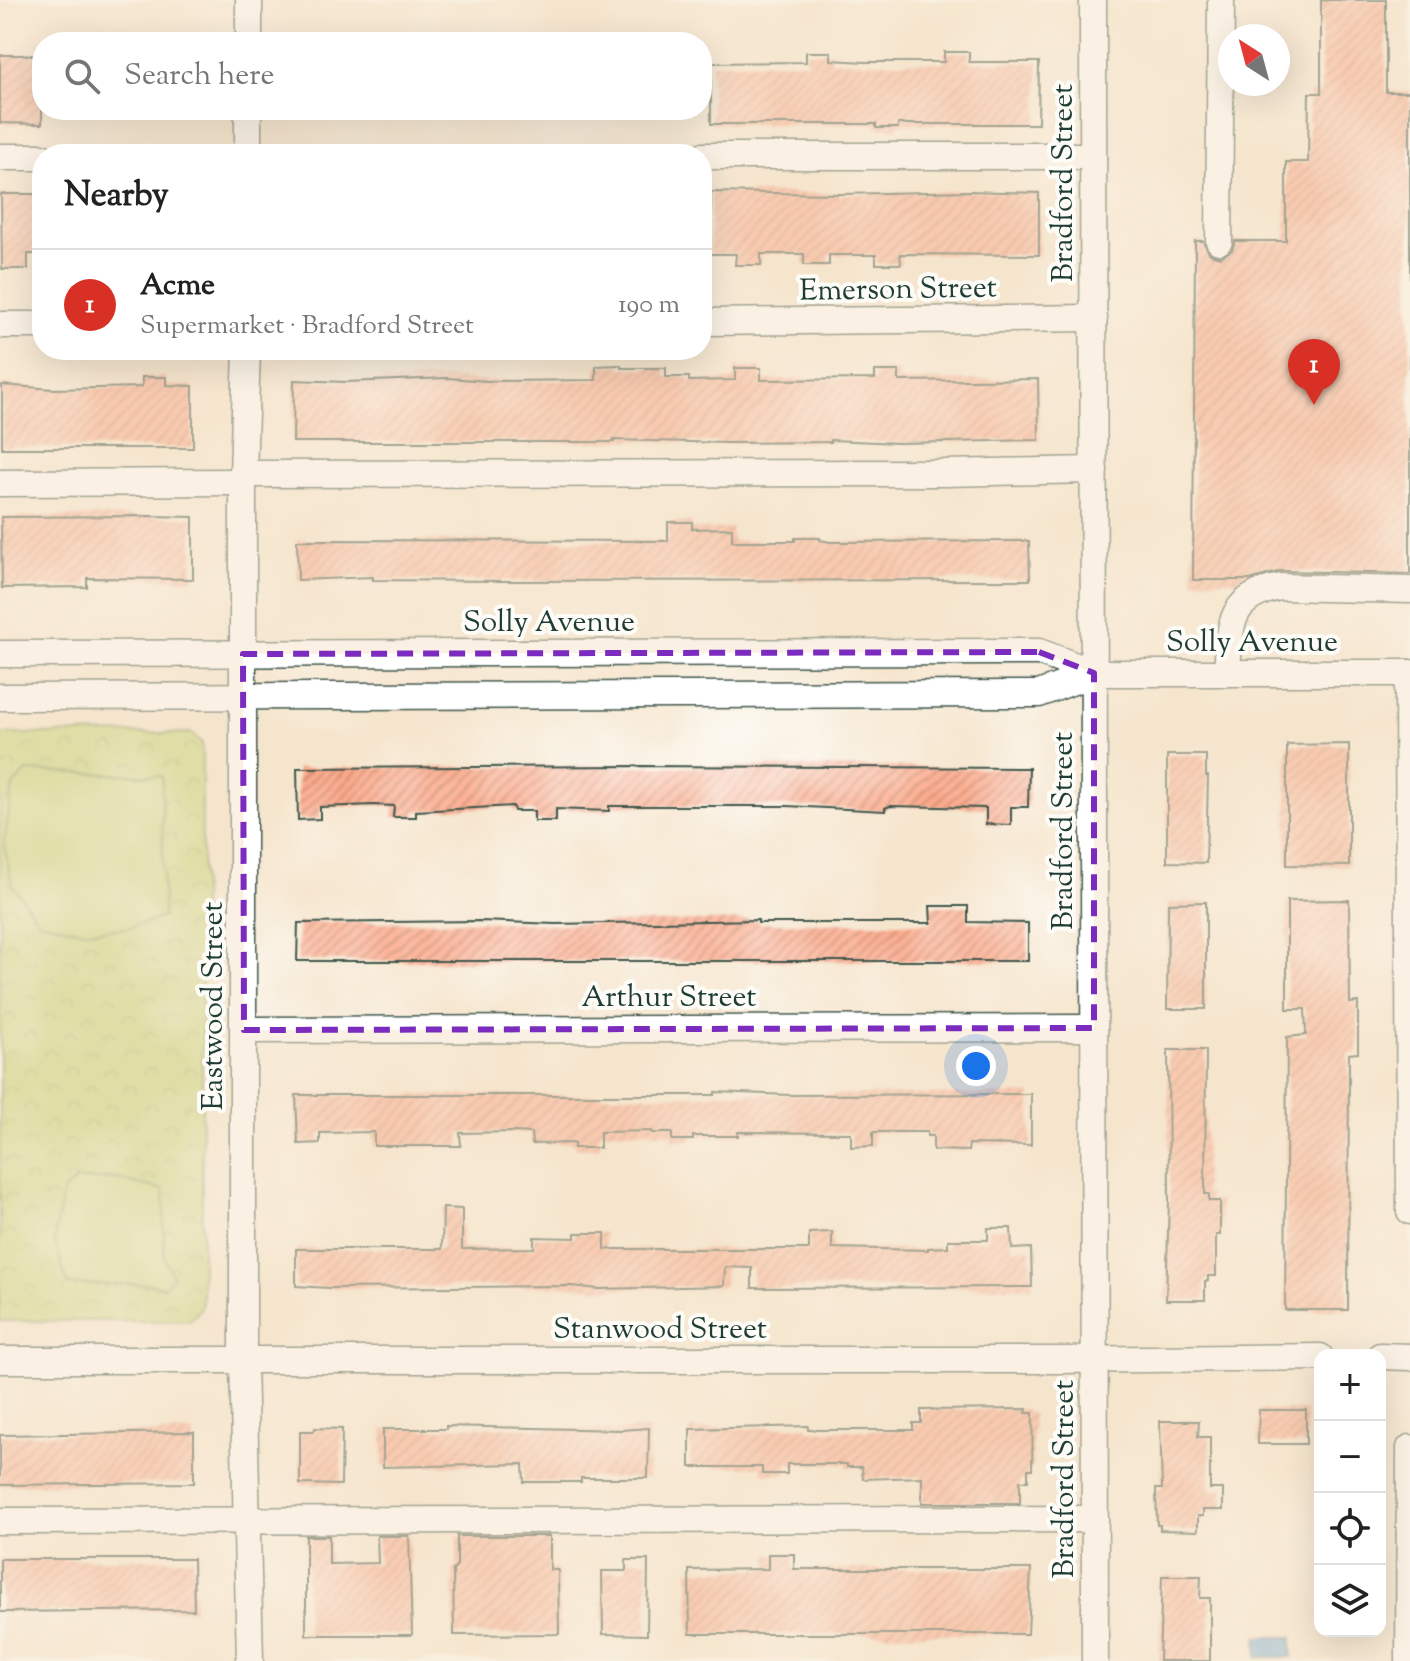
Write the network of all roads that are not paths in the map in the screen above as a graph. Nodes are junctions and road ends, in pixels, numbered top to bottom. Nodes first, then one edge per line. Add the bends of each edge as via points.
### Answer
1 (249, 0) edge
2 (1093, 0) edge
3 (1221, 0) edge
4 (249, 32) edge
5 (248, 120) edge
6 (248, 144) edge
7 (712, 156) edge
8 (1093, 156) junction
9 (0, 157) edge
10 (32, 157) edge
11 (1219, 241) dead end
12 (1094, 318) junction
13 (712, 322) edge
14 (0, 325) edge
15 (32, 325) edge
16 (247, 360) edge
17 (1094, 470) junction
18 (243, 478) junction
19 (0, 483) edge
20 (1410, 590) edge
21 (0, 654) edge
22 (243, 654) junction
23 (1094, 673) junction
24 (1227, 673) junction
25 (1409, 673) edge
26 (244, 695) junction
27 (0, 697) edge
28 (1409, 939) edge
29 (1410, 1023) edge
30 (1094, 1028) junction
31 (244, 1030) junction
32 (1410, 1211) edge
33 (1386, 1356) edge
34 (1314, 1357) edge
35 (1410, 1357) edge
36 (243, 1359) junction
37 (1095, 1359) junction
38 (0, 1360) edge
39 (1410, 1448) edge
40 (248, 1519) junction
41 (1095, 1519) junction
42 (0, 1521) edge
43 (250, 1661) edge
44 (1095, 1661) edge
45 (1409, 1661) edge

1 - 4 street
2 - 8 street, Bradford Street
3 - 11 street
5 - 6 street
7 - 8 street
8 - 12 street, Bradford Street
9 - 10 street
12 - 13 street, Emerson Street
12 - 17 street, Bradford Street
14 - 15 street
16 - 18 street, Eastwood Street
17 - 18 street
17 - 23 street, Bradford Street
18 - 19 street
18 - 22 street, Eastwood Street
20 - 24 street via 1264,590 1249,597 1230,624
21 - 22 street, Solly Avenue
22 - 23 street, Solly Avenue via 1039,652
22 - 26 street, Eastwood Street
23 - 24 street, Solly Avenue
23 - 26 street, Solly Avenue via 1039,694
23 - 30 street, Bradford Street
24 - 25 street, Solly Avenue
25 - 28 street
26 - 27 street, Solly Avenue
26 - 31 street, Eastwood Street
28 - 29 street
29 - 32 street
30 - 31 street, Arthur Street
30 - 37 street, Bradford Street
31 - 36 street, Eastwood Street
33 - 35 street
34 - 37 street, Stanwood Street
36 - 37 street, Stanwood Street
36 - 38 street, Stanwood Street
36 - 40 street, Eastwood Street
37 - 41 street, Bradford Street
39 - 45 street
40 - 41 street
40 - 42 street
40 - 43 street, Eastwood Street
41 - 44 street, Bradford Street

